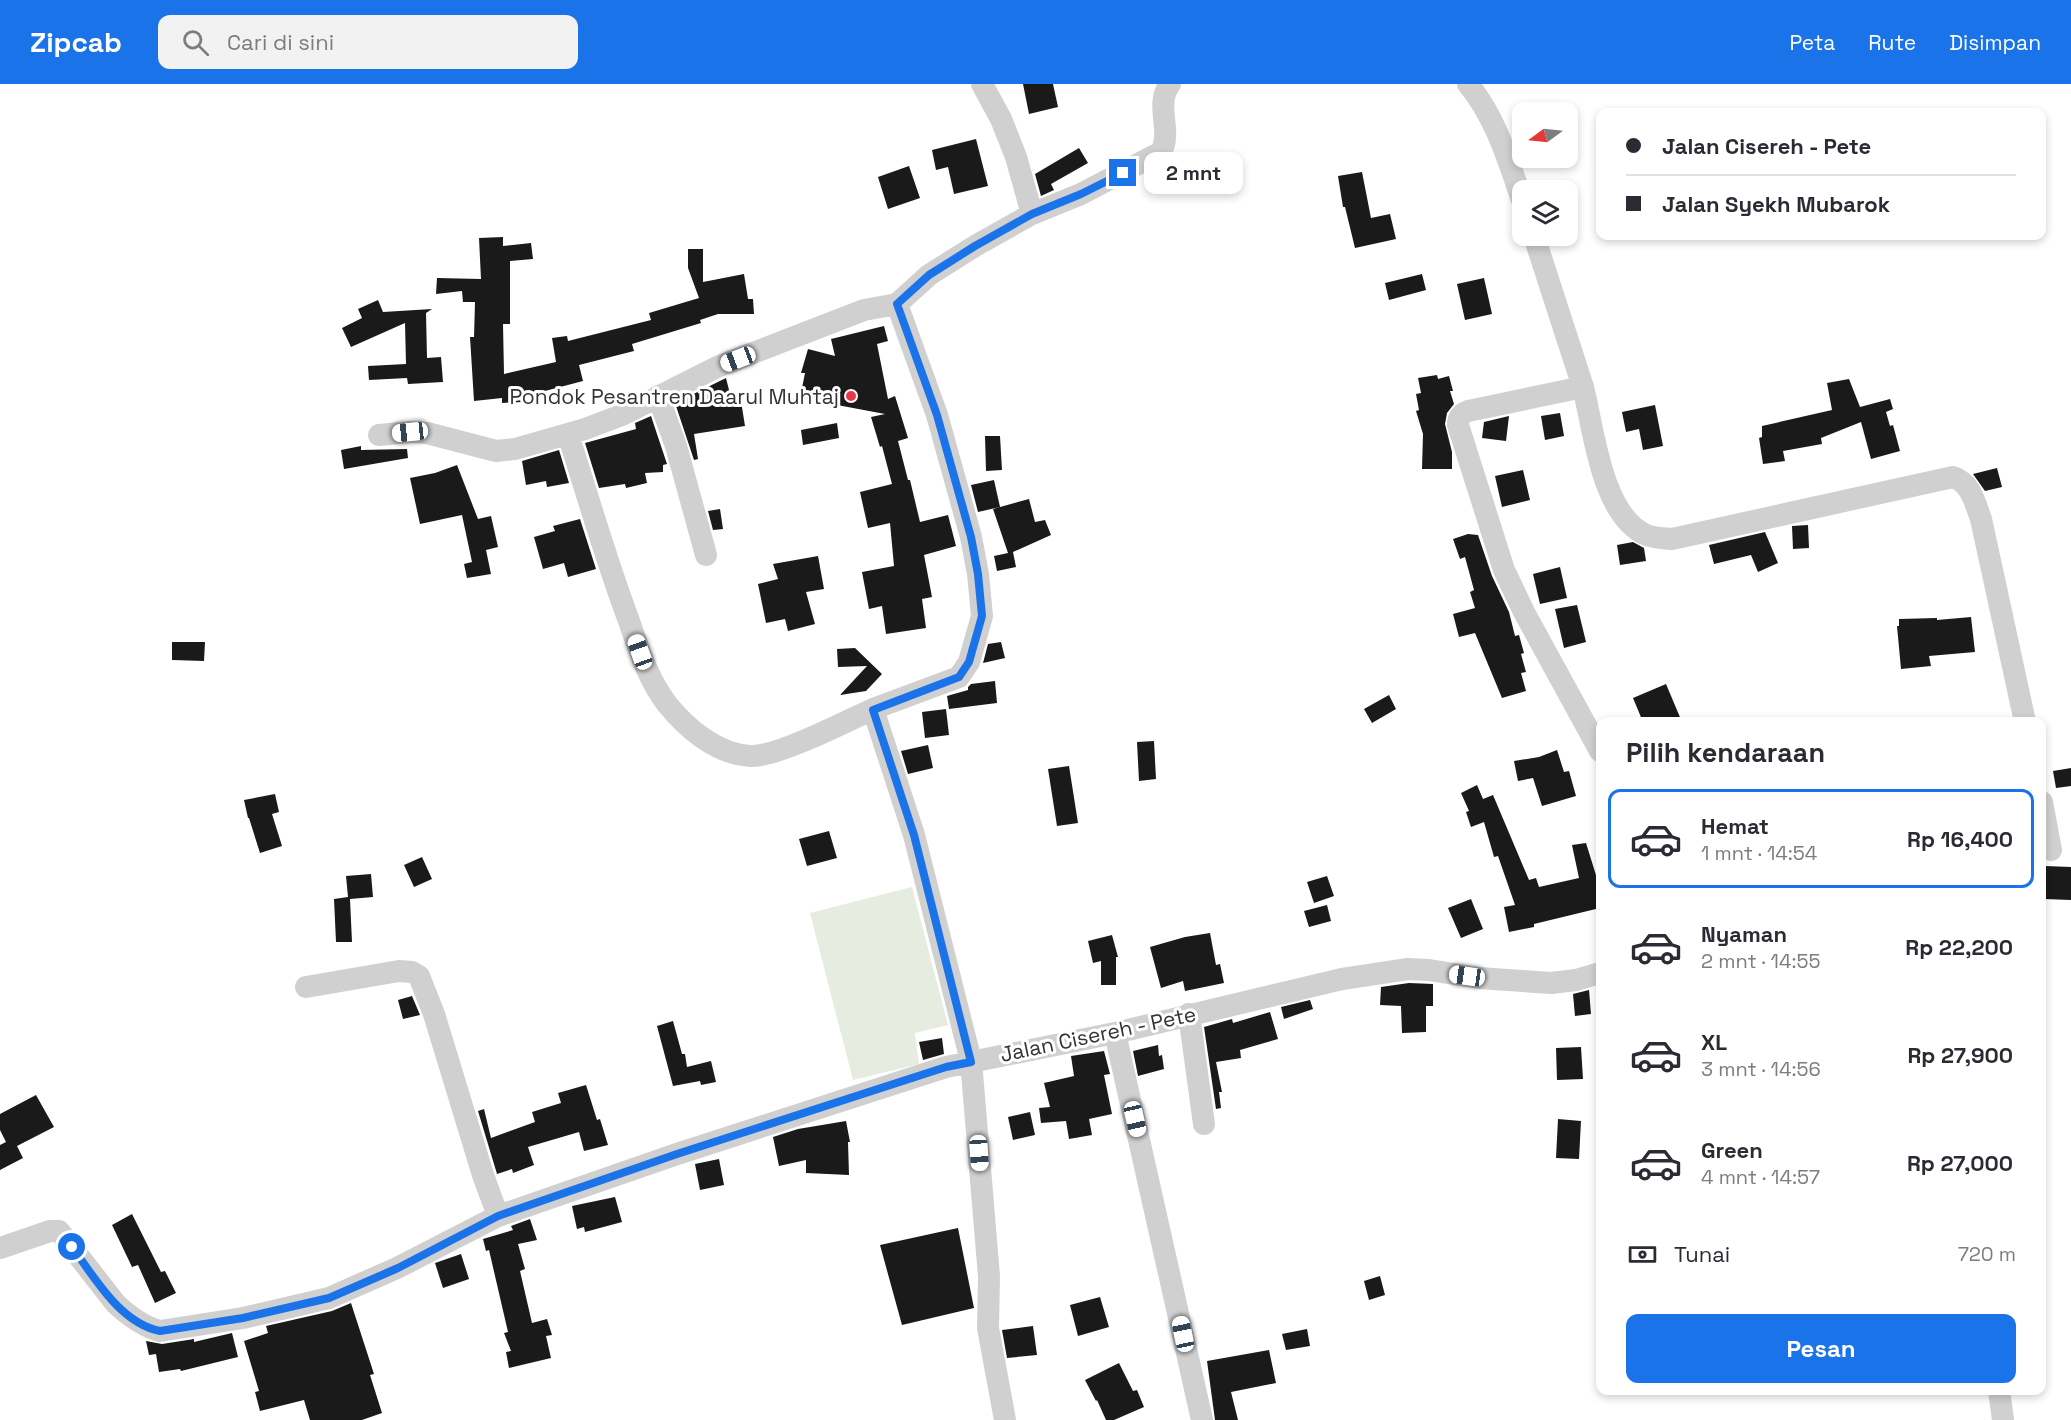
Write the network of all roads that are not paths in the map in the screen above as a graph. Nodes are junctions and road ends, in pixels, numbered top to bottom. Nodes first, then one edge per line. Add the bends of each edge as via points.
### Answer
1 (982, 84) edge
2 (1170, 84) edge
3 (1468, 84) edge
4 (1515, 180) edge
5 (1032, 214) junction
6 (1537, 246) edge
7 (897, 304) junction
8 (1583, 387) junction
9 (658, 396) junction
10 (568, 434) junction
11 (378, 435) dead end
12 (705, 555) dead end
13 (873, 710) junction
14 (2024, 717) edge
15 (1596, 744) edge
16 (2046, 818) edge
17 (2054, 850) edge
18 (1596, 974) edge
19 (306, 987) dead end
20 (1189, 1014) junction
21 (1115, 1033) junction
22 (971, 1062) junction
23 (1204, 1124) dead end
24 (498, 1216) junction
25 (0, 1248) edge
26 (2000, 1395) edge
27 (1005, 1420) edge
28 (1202, 1420) edge
29 (2003, 1420) edge

1 - 5 street via 1016,157
2 - 5 street via 1162,111 1165,145 1161,152 1081,194
3 - 4 street via 1496,127
5 - 7 street via 929,275
6 - 8 street
7 - 9 street via 864,310 717,367
7 - 13 street via 937,415 968,526 982,616 969,662 959,677
8 - 14 street via 1612,501 1626,520 1645,534 1672,539 1953,477 1961,480 1972,494 1981,519
8 - 15 street via 1468,411 1458,419 1504,570
9 - 10 street via 622,415
9 - 12 street via 676,446
10 - 11 street via 496,451 427,433
10 - 13 street via 648,673 667,704 688,726 710,743 751,756 774,752
13 - 22 street via 914,835
16 - 17 street
18 - 20 street, Jalan Cisereh - Pete via 1551,983 1408,969 1331,981
19 - 24 street via 399,971 419,976
20 - 21 street, Jalan Cisereh - Pete
20 - 23 street
21 - 22 street, Jalan Cisereh - Pete
21 - 28 street
22 - 24 street, Jalan Cisereh - Pete via 677,1154
22 - 27 street via 989,1276 988,1328
24 - 25 street, Jalan Cisereh - Pete via 398,1268 329,1298 243,1318 160,1331 116,1304 59,1231 50,1230
26 - 29 street

